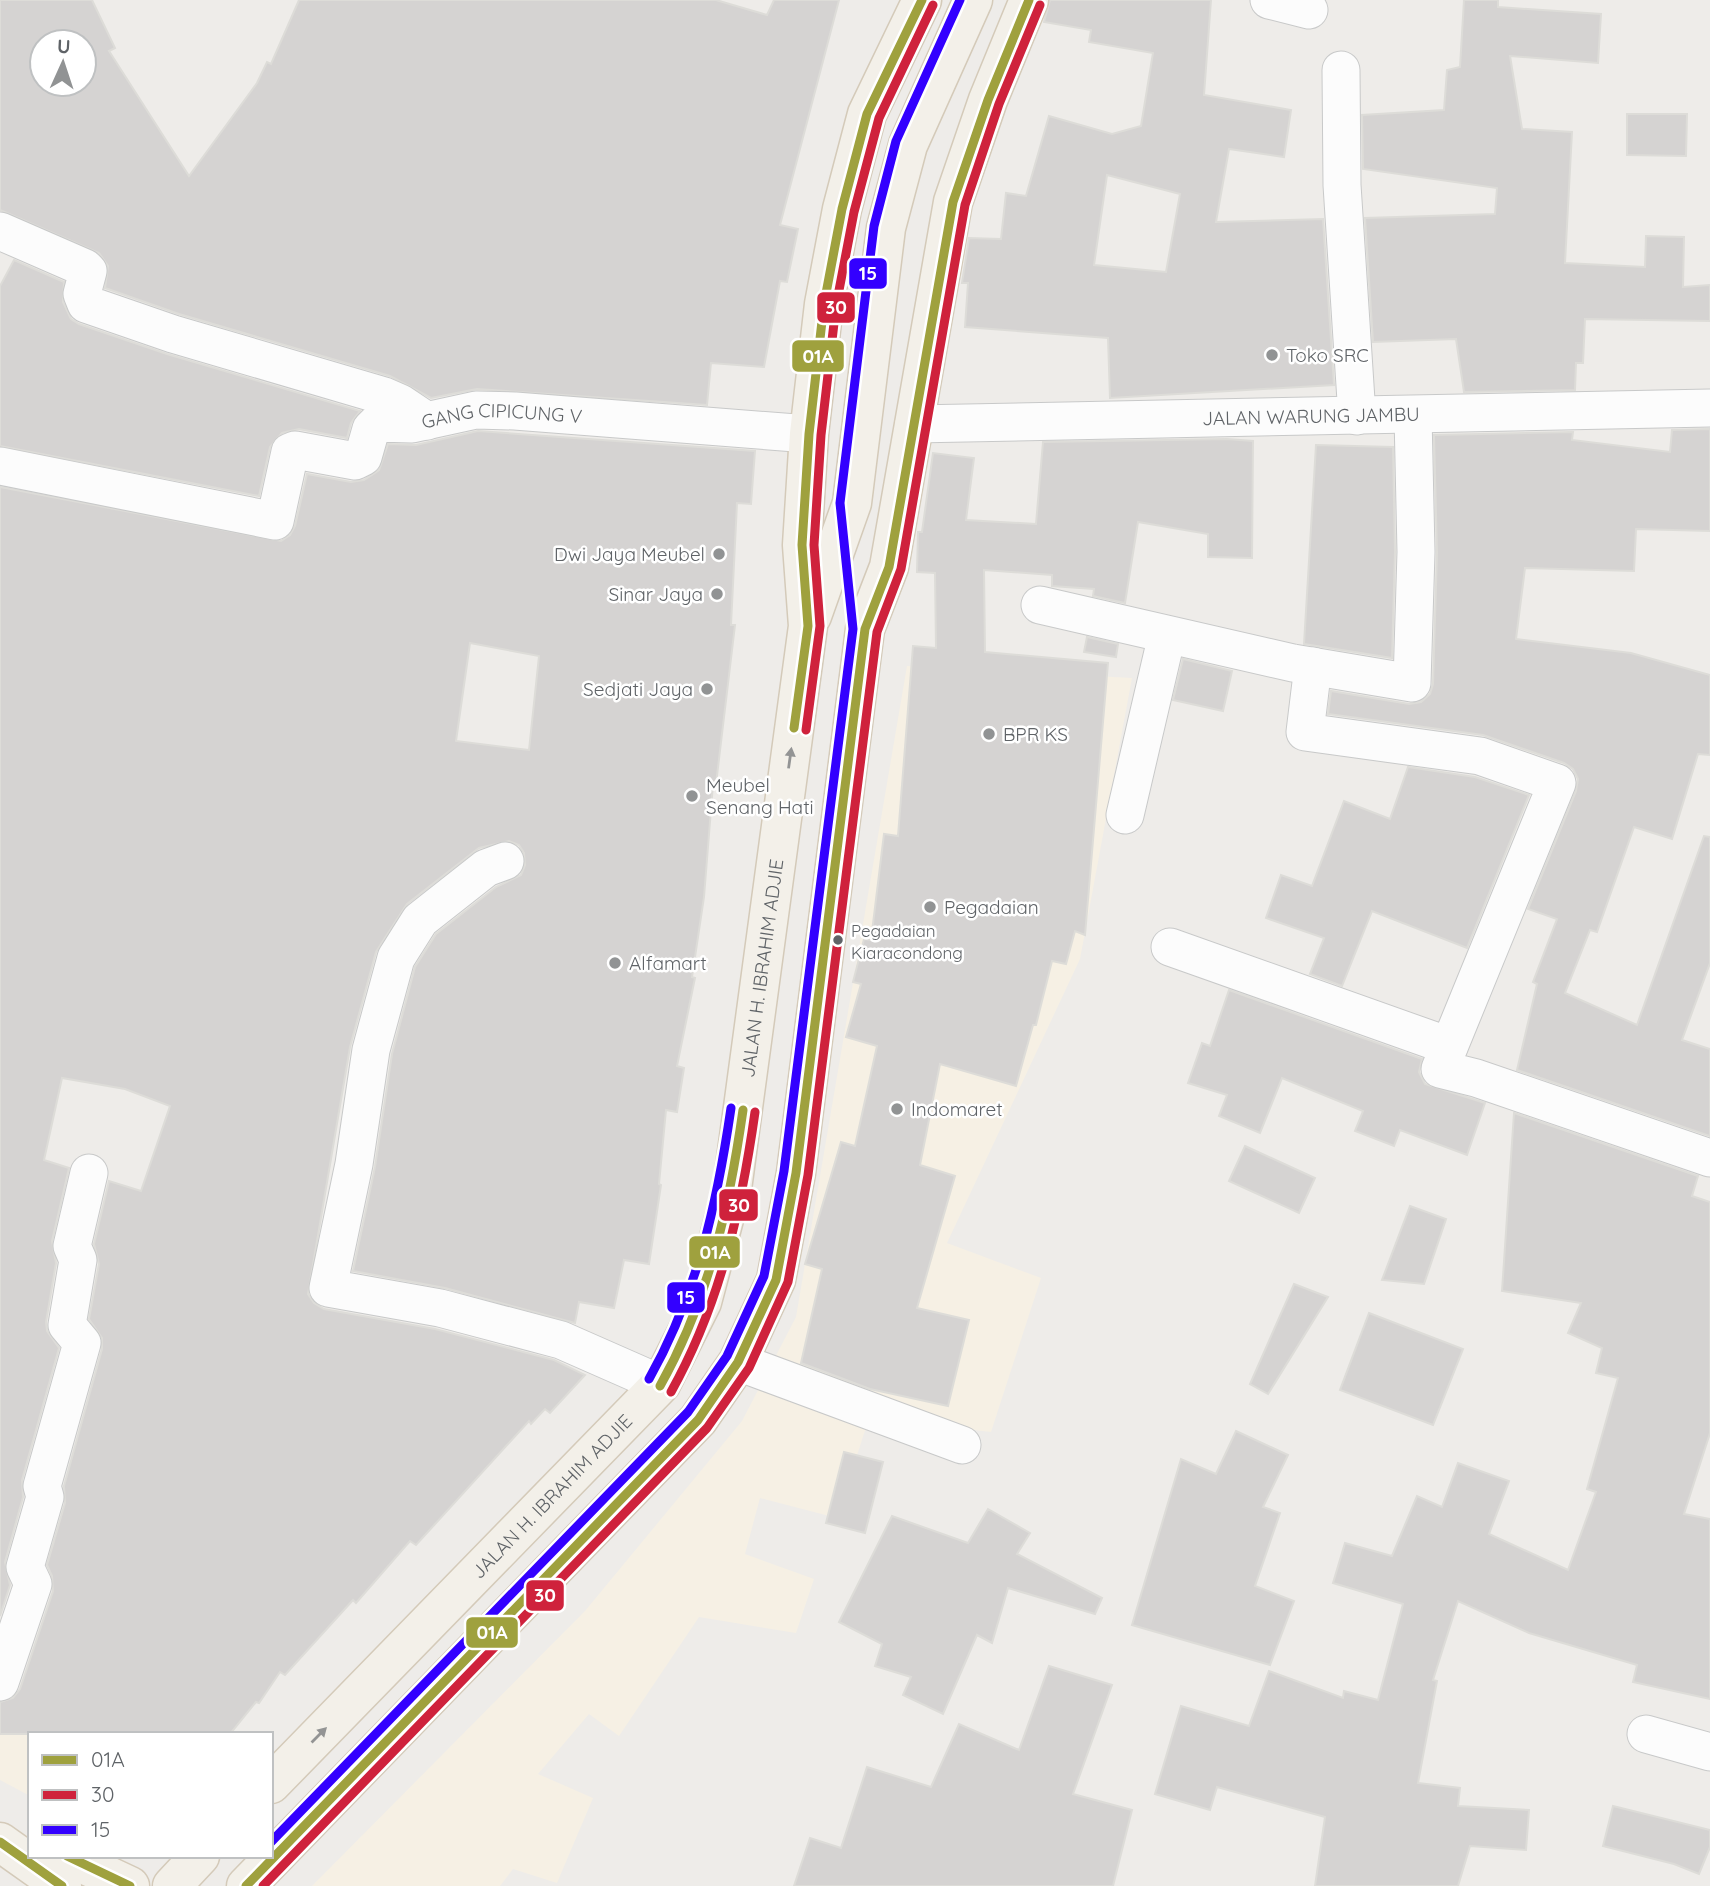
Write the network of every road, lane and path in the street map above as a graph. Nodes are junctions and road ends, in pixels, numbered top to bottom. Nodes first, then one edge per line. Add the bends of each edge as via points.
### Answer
1 (922, 0) edge
2 (973, 0) edge
3 (1029, 0) edge
4 (1269, 0) edge
5 (1309, 10) dead end
6 (1341, 70) dead end
7 (0, 231) edge
8 (1710, 408) edge
9 (1413, 415) junction
10 (1357, 416) junction
11 (438, 419) junction
12 (914, 424) junction
13 (809, 434) junction
14 (0, 466) edge
15 (852, 503) junction
16 (1040, 605) dead end
17 (810, 620) junction
18 (864, 622) junction
19 (1167, 635) junction
20 (1313, 666) junction
21 (1125, 816) dead end
22 (505, 861) dead end
23 (1170, 947) dead end
24 (1449, 1046) junction
25 (1710, 1158) edge
26 (89, 1173) dead end
27 (738, 1362) junction
28 (661, 1384) junction
29 (962, 1445) dead end
30 (0, 1682) edge
31 (1646, 1734) dead end
32 (1710, 1752) edge
33 (273, 1782) edge
34 (0, 1825) edge
35 (28, 1838) edge
36 (0, 1842) edge
37 (70, 1858) edge
38 (198, 1858) edge
39 (62, 1886) edge
40 (130, 1886) edge
41 (172, 1886) edge
42 (246, 1886) edge

1 - 13 main road, JALAN H. IBRAHIM ADJIE via 867,114 824,304
2 - 15 main road via 908,145 886,228
3 - 12 main road via 953,202
4 - 5 street
6 - 10 street via 1342,185
7 - 11 street via 86,268 82,294 86,304 384,396
8 - 9 street, JALAN WARUNG JAMBU
9 - 10 street, JALAN WARUNG JAMBU
9 - 20 street via 1416,552 1412,683
10 - 12 street, JALAN WARUNG JAMBU
11 - 13 street, GANG CIPICUNG V via 475,410 559,412
11 - 14 street, GANG CIPICUNG V via 374,425 363,457 355,461 290,452 275,522
12 - 18 main road via 889,567
13 - 17 main road, JALAN H. IBRAHIM ADJIE via 802,545
15 - 17 main road
15 - 18 main road
16 - 19 street
28 -> 17 main road, JALAN H. IBRAHIM ADJIE via 702,1302 733,1189
18 - 27 main road via 796,1172 776,1280
19 - 20 street
19 - 21 street
20 - 24 street via 1305,732 1480,756 1557,783
22 - 28 street via 486,867 420,920 396,958 372,1051 328,1289 440,1308 561,1340
23 - 24 street
24 - 25 street via 1440,1069
26 - 30 street via 72,1246 78,1260 67,1325 82,1343 42,1486 45,1497 25,1567 33,1584
27 - 29 street
27 - 42 main road via 698,1420
33 -> 28 main road, JALAN H. IBRAHIM ADJIE
31 - 32 street
34 - 35 main road
36 - 39 main road
37 - 40 main road
38 - 41 main road

